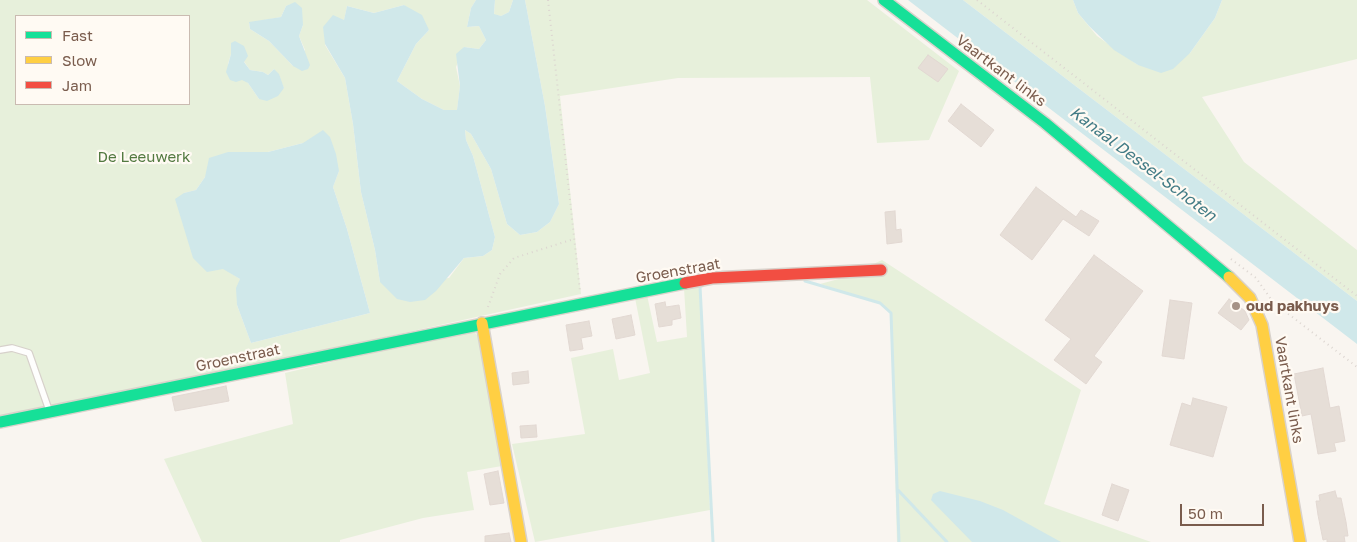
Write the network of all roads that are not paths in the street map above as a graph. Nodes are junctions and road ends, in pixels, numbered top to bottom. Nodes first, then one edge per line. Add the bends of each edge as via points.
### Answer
1 (884, 0) edge
2 (881, 270) dead end
3 (482, 323) junction
4 (0, 350) edge
5 (50, 412) junction
6 (0, 422) edge
7 (522, 542) edge
8 (1300, 542) edge

1 - 8 street, Vaartkant links via 1045,123 1160,217 1250,298 1262,325
2 - 3 street, Groenstraat via 712,278
3 - 5 street, Groenstraat
3 - 7 street
4 - 5 lane via 12,348 29,353
5 - 6 street, Groenstraat

